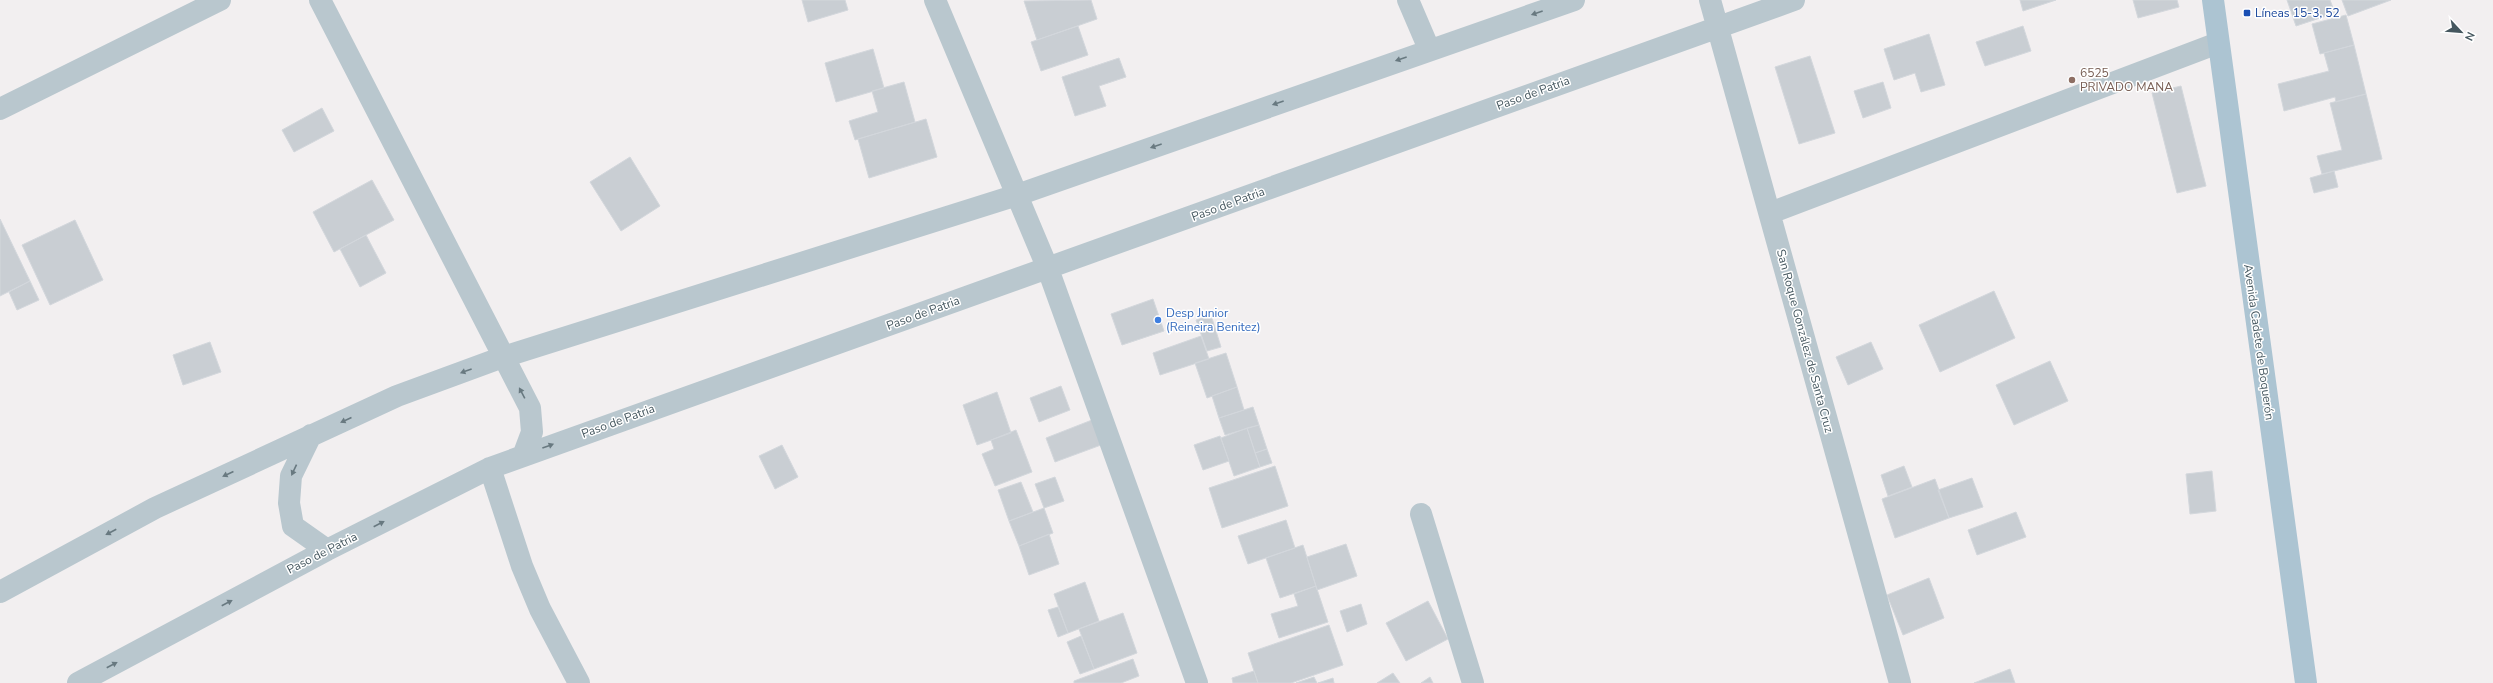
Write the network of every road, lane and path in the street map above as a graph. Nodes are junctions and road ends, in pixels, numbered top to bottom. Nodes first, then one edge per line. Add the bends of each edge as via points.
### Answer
1 (220, 0) edge
2 (320, 0) edge
3 (935, 0) edge
4 (1408, 0) edge
5 (1574, 0) edge
6 (1710, 0) edge
7 (1794, 0) edge
8 (2213, 0) edge
9 (1718, 26) junction
10 (2218, 43) junction
11 (1429, 50) junction
12 (0, 109) edge
13 (1017, 195) junction
14 (1770, 213) junction
15 (1048, 269) junction
16 (503, 357) junction
17 (311, 435) junction
18 (523, 456) junction
19 (490, 468) junction
20 (1421, 514) dead end
21 (327, 550) junction
22 (0, 592) edge
23 (78, 683) edge
24 (579, 683) edge
25 (1197, 683) edge
26 (1473, 683) edge
27 (1900, 683) edge
28 (2306, 683) edge

1 - 12 street
2 - 16 street
3 - 13 street
4 - 11 street
5 -> 11 street
6 - 9 street, San Roque González de Santa Cruz
7 - 9 street, Paso de Patria
8 - 10 main road, Avenida Cadete de Boquerón
9 - 14 street, San Roque González de Santa Cruz
9 - 15 street, Paso de Patria
10 - 14 street
10 - 28 main road, Avenida Cadete de Boquerón
11 -> 13 street
13 - 15 street
13 - 16 street
14 - 27 street, San Roque González de Santa Cruz
18 -> 15 street, Paso de Patria
15 - 25 street
16 -> 17 street via 397,396
18 -> 16 street via 532,432 530,408
17 -> 21 street via 291,476 289,503 293,526
17 -> 22 street via 155,508
18 - 19 street, Paso de Patria
21 -> 19 street, Paso de Patria
19 - 24 street via 522,566 540,610
20 - 26 street
23 -> 21 street, Paso de Patria

